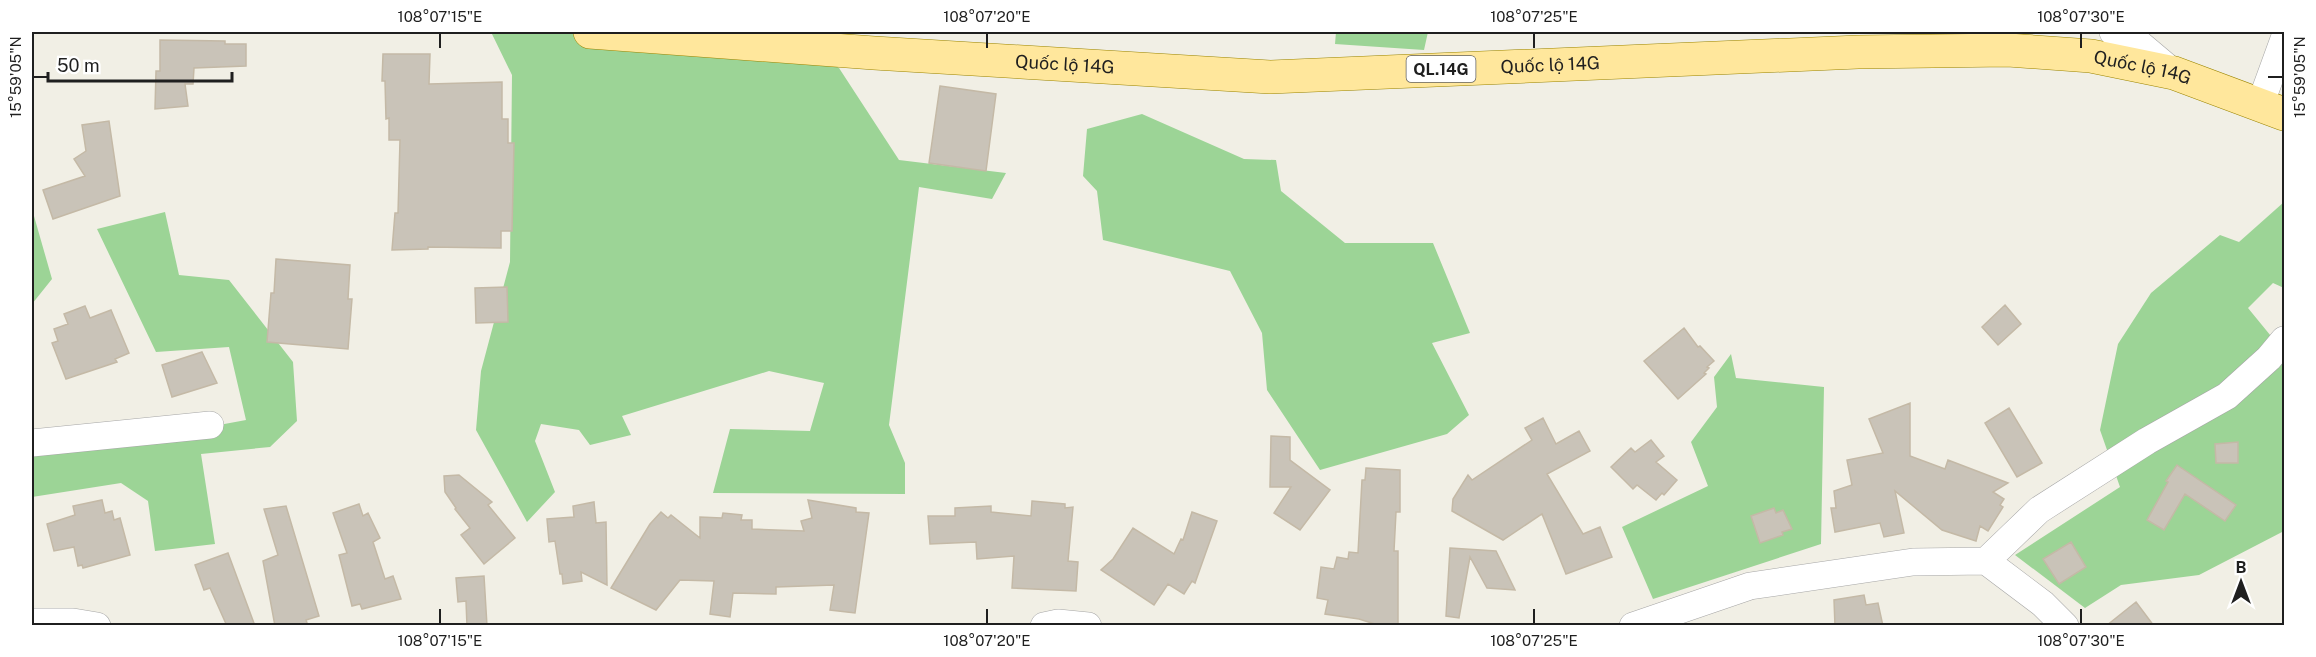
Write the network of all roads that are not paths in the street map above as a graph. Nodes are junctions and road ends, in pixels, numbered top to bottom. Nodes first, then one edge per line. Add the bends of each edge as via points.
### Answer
1 (590, 32) edge
2 (2113, 32) edge
3 (2284, 39) edge
4 (2174, 73) junction
5 (2272, 110) edge
6 (2284, 339) edge
7 (210, 425) dead end
8 (32, 443) edge
9 (1986, 561) junction
10 (32, 622) edge
11 (96, 626) edge
12 (1044, 626) edge
13 (1088, 626) edge
14 (1633, 626) edge
15 (2065, 626) edge

1 - 4 main road, Quốc lộ 14G / QL.14G via 1270,77 1835,53 2008,50 2091,56
2 - 4 street via 2136,41
3 - 5 street
4 - 5 main road, Quốc lộ 14G / QL.14G
6 - 9 street via 2227,396 2146,441 2039,510
7 - 8 street
9 - 14 street via 1913,562 1749,586
9 - 15 street via 2043,604
10 - 11 street
12 - 13 street

